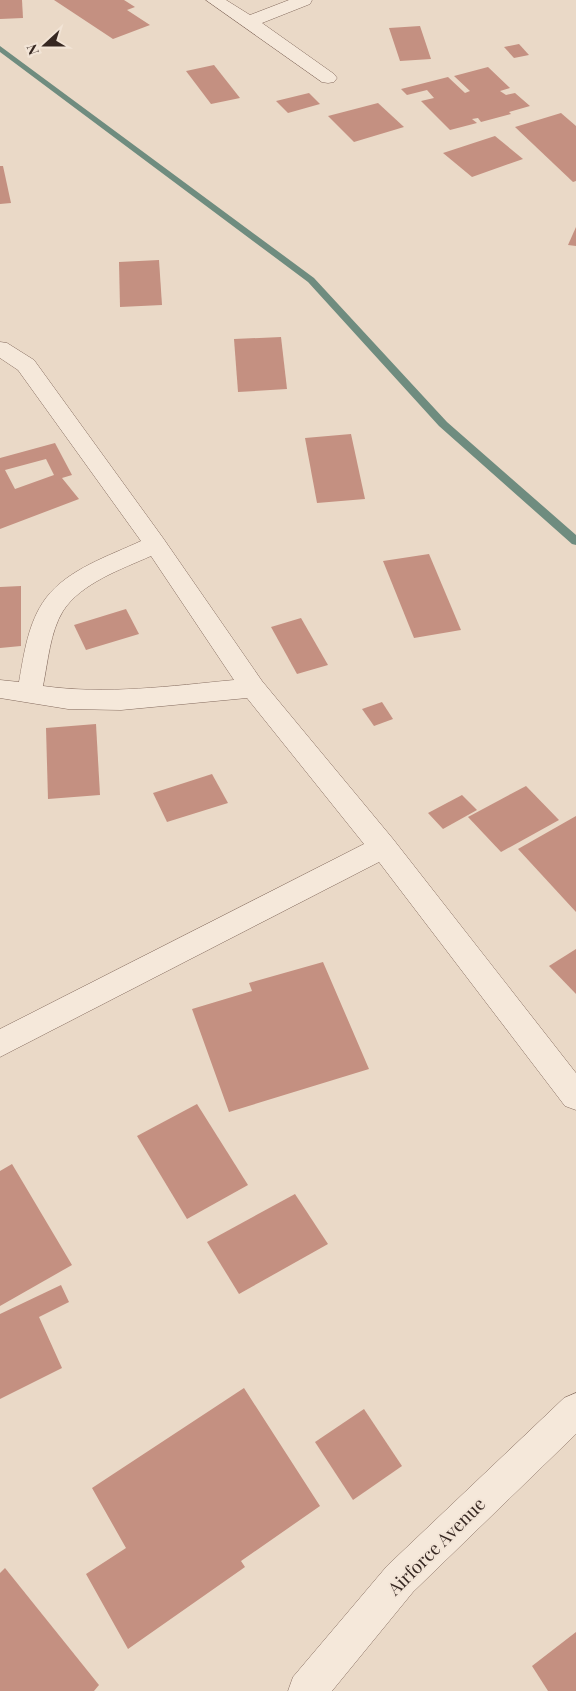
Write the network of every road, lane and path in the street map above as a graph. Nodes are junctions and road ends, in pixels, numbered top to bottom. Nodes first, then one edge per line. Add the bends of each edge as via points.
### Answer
1 (214, 0) edge
2 (304, 0) edge
3 (249, 22) junction
4 (328, 78) dead end
5 (0, 348) edge
6 (26, 366) junction
7 (0, 374) edge
8 (155, 544) junction
9 (254, 688) junction
10 (0, 689) edge
11 (29, 693) junction
12 (383, 847) junction
13 (0, 1044) edge
14 (576, 1096) edge
15 (576, 1410) edge
16 (307, 1691) edge

1 - 3 street
2 - 3 street
3 - 4 street
5 - 6 street
6 - 7 street
6 - 8 street
8 - 9 street
8 - 11 street via 83,578 54,605 42,633
9 - 11 street via 120,700 68,699
9 - 12 street
10 - 11 street
12 - 13 street
12 - 14 street
15 - 16 street, Airforce Avenue via 400,1578

